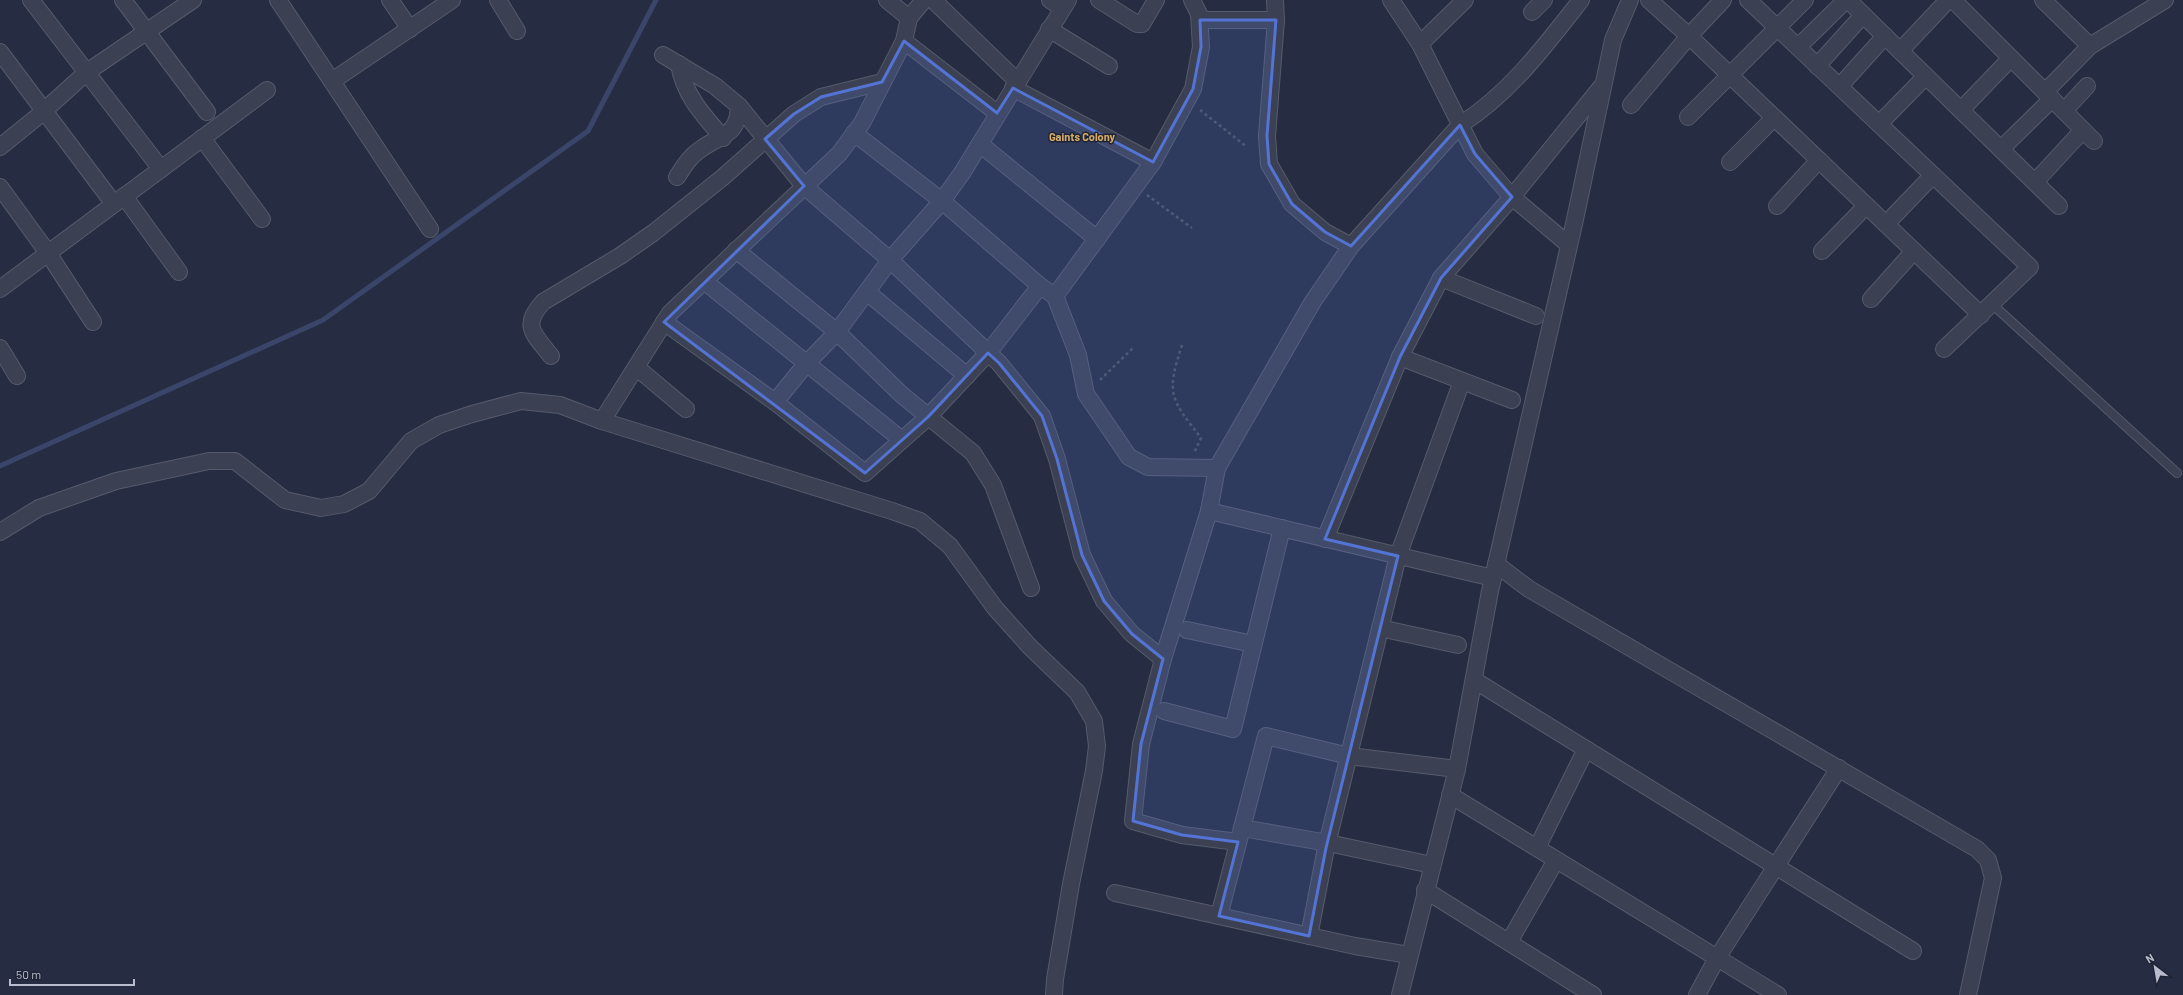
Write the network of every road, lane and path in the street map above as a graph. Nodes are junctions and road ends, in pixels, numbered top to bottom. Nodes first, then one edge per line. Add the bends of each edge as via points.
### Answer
1 (31, 0) edge
2 (123, 0) edge
3 (193, 0) edge
4 (278, 0) edge
5 (390, 0) edge
6 (452, 0) edge
7 (498, 0) edge
8 (887, 0) edge
9 (924, 0) edge
10 (933, 0) edge
11 (1099, 0) edge
12 (1156, 0) edge
13 (1192, 0) edge
14 (1274, 0) edge
15 (1391, 0) edge
16 (1465, 0) edge
17 (1544, 0) edge
18 (1581, 0) edge
19 (1630, 0) edge
20 (1648, 0) edge
21 (1723, 0) edge
22 (1804, 0) edge
23 (1847, 0) edge
24 (1948, 0) edge
25 (1953, 0) edge
26 (2043, 0) edge
27 (2165, 0) edge
28 (1060, 3) edge
29 (1759, 3) edge
30 (1532, 12) dead end
31 (1863, 15) junction
32 (909, 18) junction
33 (1200, 20) junction
34 (1276, 20) junction
35 (1777, 27) junction
36 (410, 28) junction
37 (1049, 28) junction
38 (146, 31) junction
39 (517, 31) dead end
40 (1689, 36) junction
41 (1885, 36) junction
42 (904, 41) junction
43 (1420, 44) junction
44 (2090, 46) junction
45 (1798, 47) junction
46 (1900, 51) junction
47 (0, 52) edge
48 (663, 55) dead end
49 (2011, 58) junction
50 (679, 64) junction
51 (1109, 66) dead end
52 (1817, 66) junction
53 (87, 72) junction
54 (1730, 76) junction
55 (1926, 76) junction
56 (332, 81) junction
57 (882, 82) junction
58 (1604, 83) junction
59 (1015, 85) junction
60 (1840, 86) junction
61 (2087, 86) dead end
62 (267, 90) dead end
63 (2048, 95) junction
64 (1187, 100) junction
65 (1631, 104) dead end
66 (739, 106) junction
67 (45, 110) junction
68 (1961, 110) junction
69 (2064, 111) junction
70 (208, 112) dead end
71 (997, 113) junction
72 (1688, 117) dead end
73 (1774, 118) junction
74 (1879, 124) junction
75 (1460, 125) junction
76 (854, 133) junction
77 (202, 138) junction
78 (723, 138) junction
79 (766, 139) junction
80 (980, 144) junction
81 (0, 147) edge
82 (1246, 147) dead end
83 (2001, 149) junction
84 (1819, 160) junction
85 (1153, 162) junction
86 (1730, 162) dead end
87 (161, 169) junction
88 (1934, 175) junction
89 (677, 177) dead end
90 (2035, 182) junction
91 (804, 186) junction
92 (1136, 186) junction
93 (0, 187) edge
94 (1512, 197) junction
95 (119, 200) junction
96 (942, 200) junction
97 (1777, 206) dead end
98 (1866, 206) junction
99 (2059, 206) dead end
100 (262, 219) dead end
101 (1886, 224) junction
102 (1192, 228) dead end
103 (430, 230) dead end
104 (1097, 239) junction
105 (1569, 245) junction
106 (1351, 246) junction
107 (736, 250) junction
108 (1822, 251) dead end
109 (1914, 251) junction
110 (48, 253) junction
111 (890, 260) junction
112 (179, 272) dead end
113 (1441, 278) junction
114 (704, 281) junction
115 (1040, 286) junction
116 (0, 289) edge
117 (867, 292) junction
118 (1055, 296) junction
119 (1871, 299) dead end
120 (1992, 304) junction
121 (1981, 315) junction
122 (1536, 316) dead end
123 (93, 322) dead end
124 (664, 322) junction
125 (837, 332) junction
126 (1182, 345) dead end
127 (1134, 347) dead end
128 (0, 348) edge
129 (1944, 349) dead end
130 (988, 353) junction
131 (551, 356) dead end
132 (1400, 357) junction
133 (806, 364) junction
134 (636, 367) junction
135 (17, 376) dead end
136 (967, 376) junction
137 (1462, 381) junction
138 (1086, 394) junction
139 (1512, 400) dead end
140 (775, 402) junction
141 (686, 409) dead end
142 (928, 417) junction
143 (602, 421) junction
144 (902, 440) junction
145 (1189, 467) junction
146 (1217, 468) junction
147 (2177, 473) dead end
148 (1210, 511) junction
149 (1282, 528) junction
150 (0, 532) edge
151 (1325, 538) junction
152 (1398, 556) junction
153 (1494, 571) junction
154 (1031, 588) dead end
155 (1380, 628) junction
156 (1187, 630) dead end
157 (1253, 644) junction
158 (1458, 645) dead end
159 (1163, 659) junction
160 (1474, 680) junction
161 (1164, 710) dead end
162 (1586, 749) junction
163 (1349, 756) junction
164 (1839, 768) junction
165 (1457, 769) junction
166 (1450, 795) junction
167 (1240, 835) junction
168 (1328, 843) junction
169 (1537, 848) junction
170 (1556, 860) junction
171 (1432, 864) junction
172 (1776, 867) junction
173 (1425, 890) junction
174 (1115, 893) dead end
175 (1219, 916) junction
176 (1309, 936) junction
177 (1509, 942) junction
178 (1913, 951) dead end
179 (1409, 955) junction
180 (1717, 958) junction
181 (1054, 995) edge
182 (1400, 995) edge
183 (1593, 995) edge
184 (1697, 995) edge
185 (1778, 995) edge
186 (1968, 995) edge

1 - 53 street
2 - 38 street
3 - 38 street
4 - 56 street
5 - 36 street
6 - 36 street
7 - 39 street
8 - 32 street
9 - 32 street
10 - 59 street
11 - 12 street via 1137,24 1142,24
13 - 33 street
14 - 34 street
15 - 43 street
16 - 43 street
17 - 30 street
18 - 75 street via 1504,92 1483,111
19 - 58 street via 1613,40
20 - 40 street
21 - 40 street
22 - 35 street
23 - 31 street
23 - 45 street
24 - 46 street
25 - 49 street
26 - 44 street
27 - 44 street
28 - 37 street
29 - 35 street
31 - 41 street
31 - 52 street
32 - 42 street
33 - 34 street
33 - 64 street via 1202,47 1193,88
34 - 106 street via 1267,136 1269,164 1292,204 1325,232
35 - 45 street
35 - 54 street
36 - 56 street
37 - 51 street
37 - 59 street
38 - 53 street
38 - 70 street
40 - 54 street
40 - 65 street
41 - 46 street
41 - 60 street
42 - 57 street
42 - 71 street
43 - 75 street
44 - 63 street
45 - 52 street
46 - 55 street
47 - 67 street
48 - 50 street
49 - 63 street
49 - 68 street
50 - 66 street via 715,86
50 - 78 street via 681,77 689,95
52 - 60 street
53 - 67 street
53 - 87 street
54 - 72 street
54 - 73 street
55 - 68 street
55 - 74 street
56 - 103 street
57 - 76 street via 862,123
57 - 79 street via 821,97 794,114
58 - 94 street
58 - 105 street
59 - 71 street
59 - 85 street
60 - 74 street
61 - 69 street
62 - 77 street
63 - 69 street
63 - 83 street
64 - 82 path
64 - 85 street
66 - 78 street via 738,120 732,131
66 - 79 street
67 - 81 street
67 - 95 street
68 - 83 street
69 - 90 street via 2088,135
71 - 80 street
73 - 84 street
73 - 86 street
74 - 88 street
75 - 94 street via 1475,154
75 - 106 street
76 - 91 street via 838,154
76 - 96 street
77 - 87 street
77 - 100 street
78 - 89 street via 701,149 688,160
79 - 91 street
79 - 131 street via 653,233 543,302 535,311 531,329
80 - 96 street
80 - 104 street
83 - 90 street
84 - 97 street
84 - 98 street
85 - 92 street
87 - 95 street
88 - 101 street
88 - 120 street via 2030,266
90 - 99 street
91 - 107 street
91 - 111 street
92 - 102 path
92 - 104 street
93 - 110 street
94 - 105 street
94 - 113 street
95 - 110 street
95 - 112 street
96 - 111 street
96 - 115 street
98 - 101 street
98 - 108 street
101 - 109 street
104 - 118 street
105 - 153 street
106 - 146 street via 1312,303
107 - 114 street
107 - 125 street
109 - 119 street
109 - 121 street
110 - 116 street
110 - 123 street
111 - 117 street
111 - 130 street
113 - 122 street
113 - 132 street
114 - 124 street
114 - 133 street
115 - 118 street
115 - 130 street
117 - 125 street
117 - 136 street
118 - 138 street via 1078,355
120 - 121 street
120 - 147 lane
121 - 129 street
124 - 134 street
124 - 140 street
125 - 133 street
125 - 142 street via 902,396
126 - 145 path via 1172,376 1172,388 1176,402 1201,438
127 - 138 path
128 - 135 street
130 - 136 street
130 - 159 street via 1042,416 1057,459 1082,555 1104,601 1132,634
132 - 137 street
132 - 151 street
133 - 140 street
133 - 144 street
134 - 141 street
134 - 143 street
136 - 142 street
137 - 139 street
137 - 152 street
138 - 145 street via 1129,457 1148,466
140 - 144 street via 864,473
142 - 144 street
142 - 154 street via 973,453 993,485
143 - 150 street via 560,406 522,401 459,418 439,425 411,441 369,491 344,504 321,508 285,500 234,461 209,461 116,481 39,508
143 - 181 street via 892,511 920,522 950,546 995,608 1030,647 1077,692 1094,721 1096,746 1094,771 1056,971
145 - 146 street
146 - 148 street
148 - 149 street
148 - 159 street
149 - 151 street
149 - 157 street
151 - 152 street
152 - 153 street
152 - 155 street
153 - 160 street
153 - 164 street
155 - 158 street
155 - 163 street
156 - 157 street
157 - 161 street via 1233,729
159 - 167 street via 1141,744 1133,821 1182,835
160 - 162 street
160 - 165 street
162 - 169 street
162 - 172 street
163 - 165 street
163 - 167 street via 1266,736
163 - 168 street
164 - 172 street
164 - 186 street via 1976,849 1988,860 1993,878
165 - 166 street
166 - 169 street
166 - 171 street
167 - 168 street
167 - 175 street
168 - 171 street
168 - 176 street
169 - 170 street
170 - 177 street
170 - 180 street
171 - 173 street
172 - 178 street
172 - 180 street
173 - 177 street
173 - 179 street
174 - 175 street
175 - 176 street
176 - 179 street
177 - 183 street
179 - 182 street
180 - 184 street
180 - 185 street

